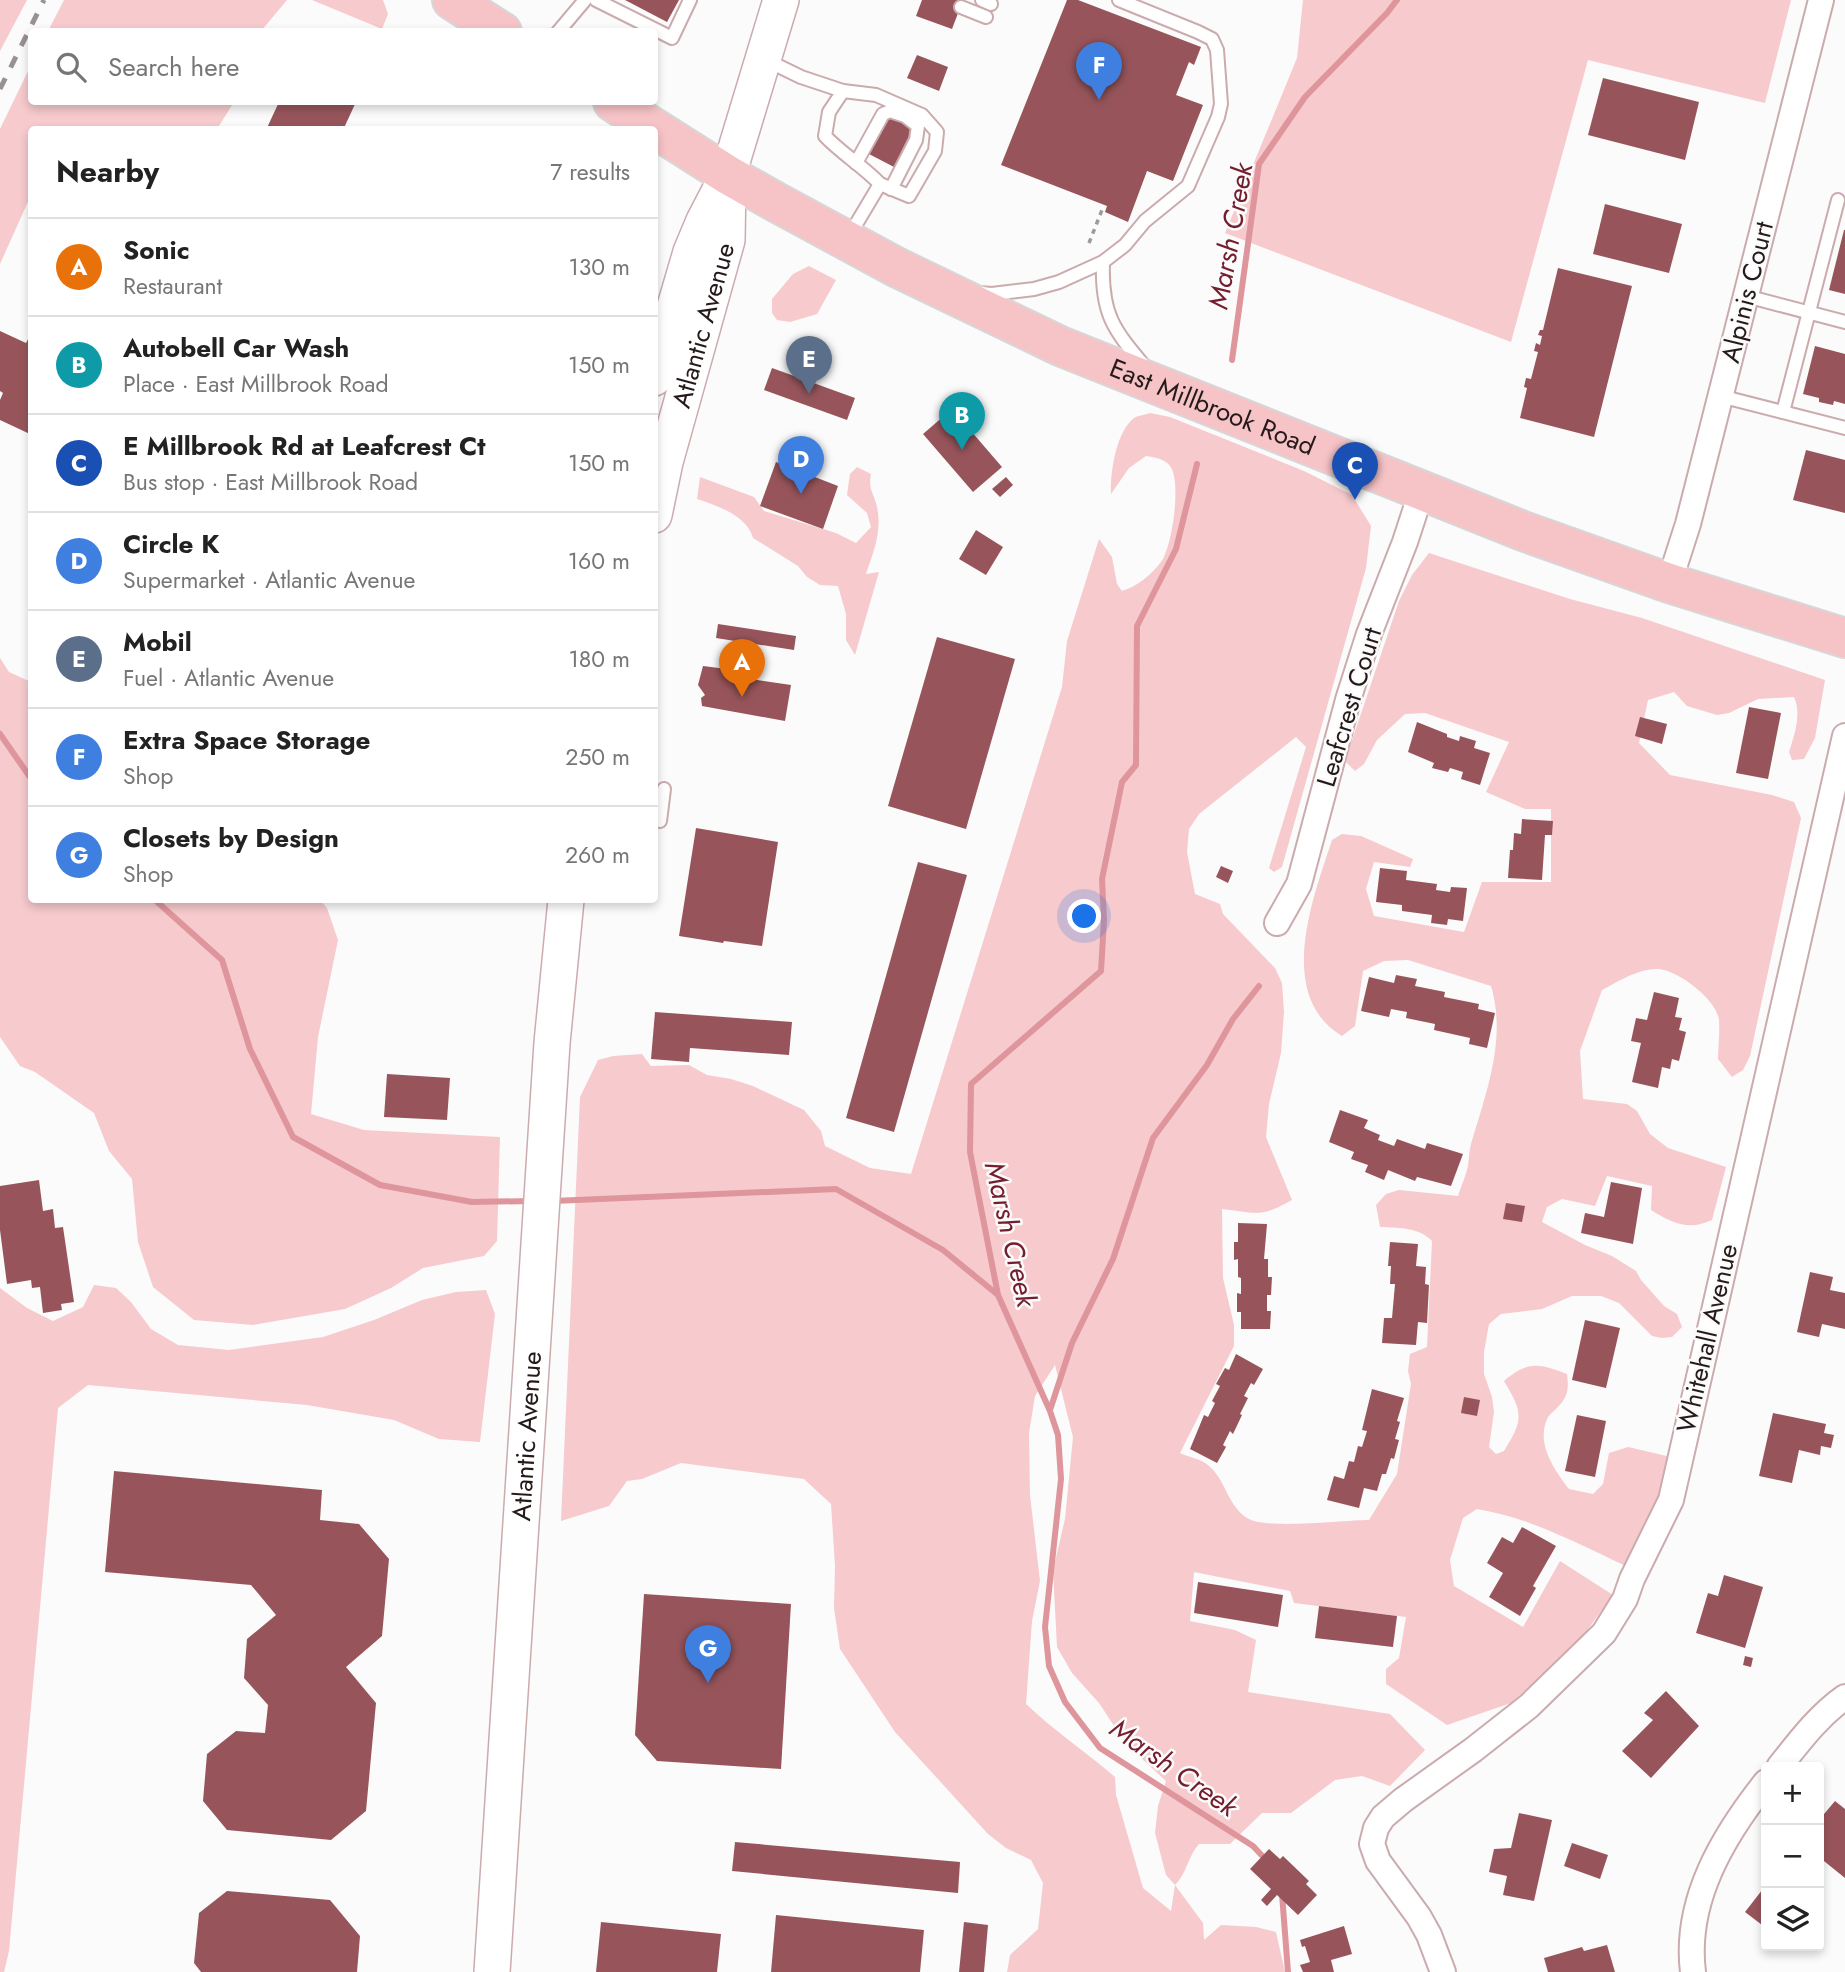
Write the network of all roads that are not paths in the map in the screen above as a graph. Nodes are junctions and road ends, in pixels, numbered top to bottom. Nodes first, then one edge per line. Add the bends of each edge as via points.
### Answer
1 (452, 0) edge
2 (585, 0) edge
3 (596, 0) edge
4 (690, 0) edge
5 (781, 0) edge
6 (1119, 0) edge
7 (1821, 0) edge
8 (961, 6) dead end
9 (986, 17) dead end
10 (496, 28) edge
11 (561, 28) edge
12 (652, 28) edge
13 (658, 31) edge
14 (764, 59) junction
15 (843, 91) junction
16 (618, 105) edge
17 (650, 126) edge
18 (658, 131) edge
19 (856, 163) junction
20 (727, 175) junction
21 (886, 187) junction
22 (1838, 200) dead end
23 (847, 240) junction
24 (1103, 262) junction
25 (947, 292) junction
26 (1746, 296) junction
27 (1809, 312) junction
28 (1845, 322) edge
29 (658, 364) edge
30 (1161, 386) junction
31 (1720, 396) junction
32 (1783, 412) junction
33 (1845, 428) edge
34 (1422, 490) junction
35 (658, 494) edge
36 (1669, 583) junction
37 (1845, 638) edge
38 (1845, 736) edge
39 (664, 789) dead end
40 (660, 821) dead end
41 (566, 903) edge
42 (1277, 923) dead end
43 (1845, 1696) edge
44 (1783, 1762) edge
45 (1761, 1789) edge
46 (492, 1972) edge
47 (1443, 1972) edge
48 (1693, 1972) edge

1 - 10 main road
2 - 11 lane
3 - 12 lane
4 - 13 lane via 672,38
5 - 14 main road, Atlantic Avenue
6 - 24 lane via 1212,39 1221,104 1188,186
7 - 26 street, Alpinis Court
8 - 9 lane
14 - 15 lane
14 - 20 main road, Atlantic Avenue
15 - 19 lane via 829,112 825,136
15 - 21 lane via 876,95 922,115 937,132 935,151 909,197
16 - 17 main road, East Millbrook Road
18 - 20 main road, East Millbrook Road
19 - 21 lane
19 - 21 lane via 883,114 890,111 905,116 918,127 916,140
20 - 23 main road, East Millbrook Road
20 - 29 main road, Atlantic Avenue via 691,253
20 - 35 main road, Atlantic Avenue via 727,240
21 - 23 lane
22 - 27 lane
23 - 25 main road, East Millbrook Road
24 - 25 lane via 1059,282 1027,290
24 - 30 lane via 1107,310 1116,332
25 - 30 main road, East Millbrook Road via 1060,346
26 - 27 lane
26 - 31 street, Alpinis Court
27 - 28 lane
27 - 32 lane
30 - 34 main road, East Millbrook Road
31 - 32 lane
31 - 36 street, Alpinis Court
32 - 33 lane
34 - 36 main road, East Millbrook Road
34 - 42 street, Leafcrest Court via 1348,700 1299,884
36 - 37 main road, East Millbrook Road
38 - 47 street, Whitehall Avenue via 1671,1500 1604,1633 1529,1706 1403,1800 1376,1828 1372,1844 1378,1861 1424,1926
39 - 40 lane
41 - 46 main road, Atlantic Avenue via 552,1043
43 - 44 street via 1812,1726
45 - 48 street via 1707,1877 1693,1920

